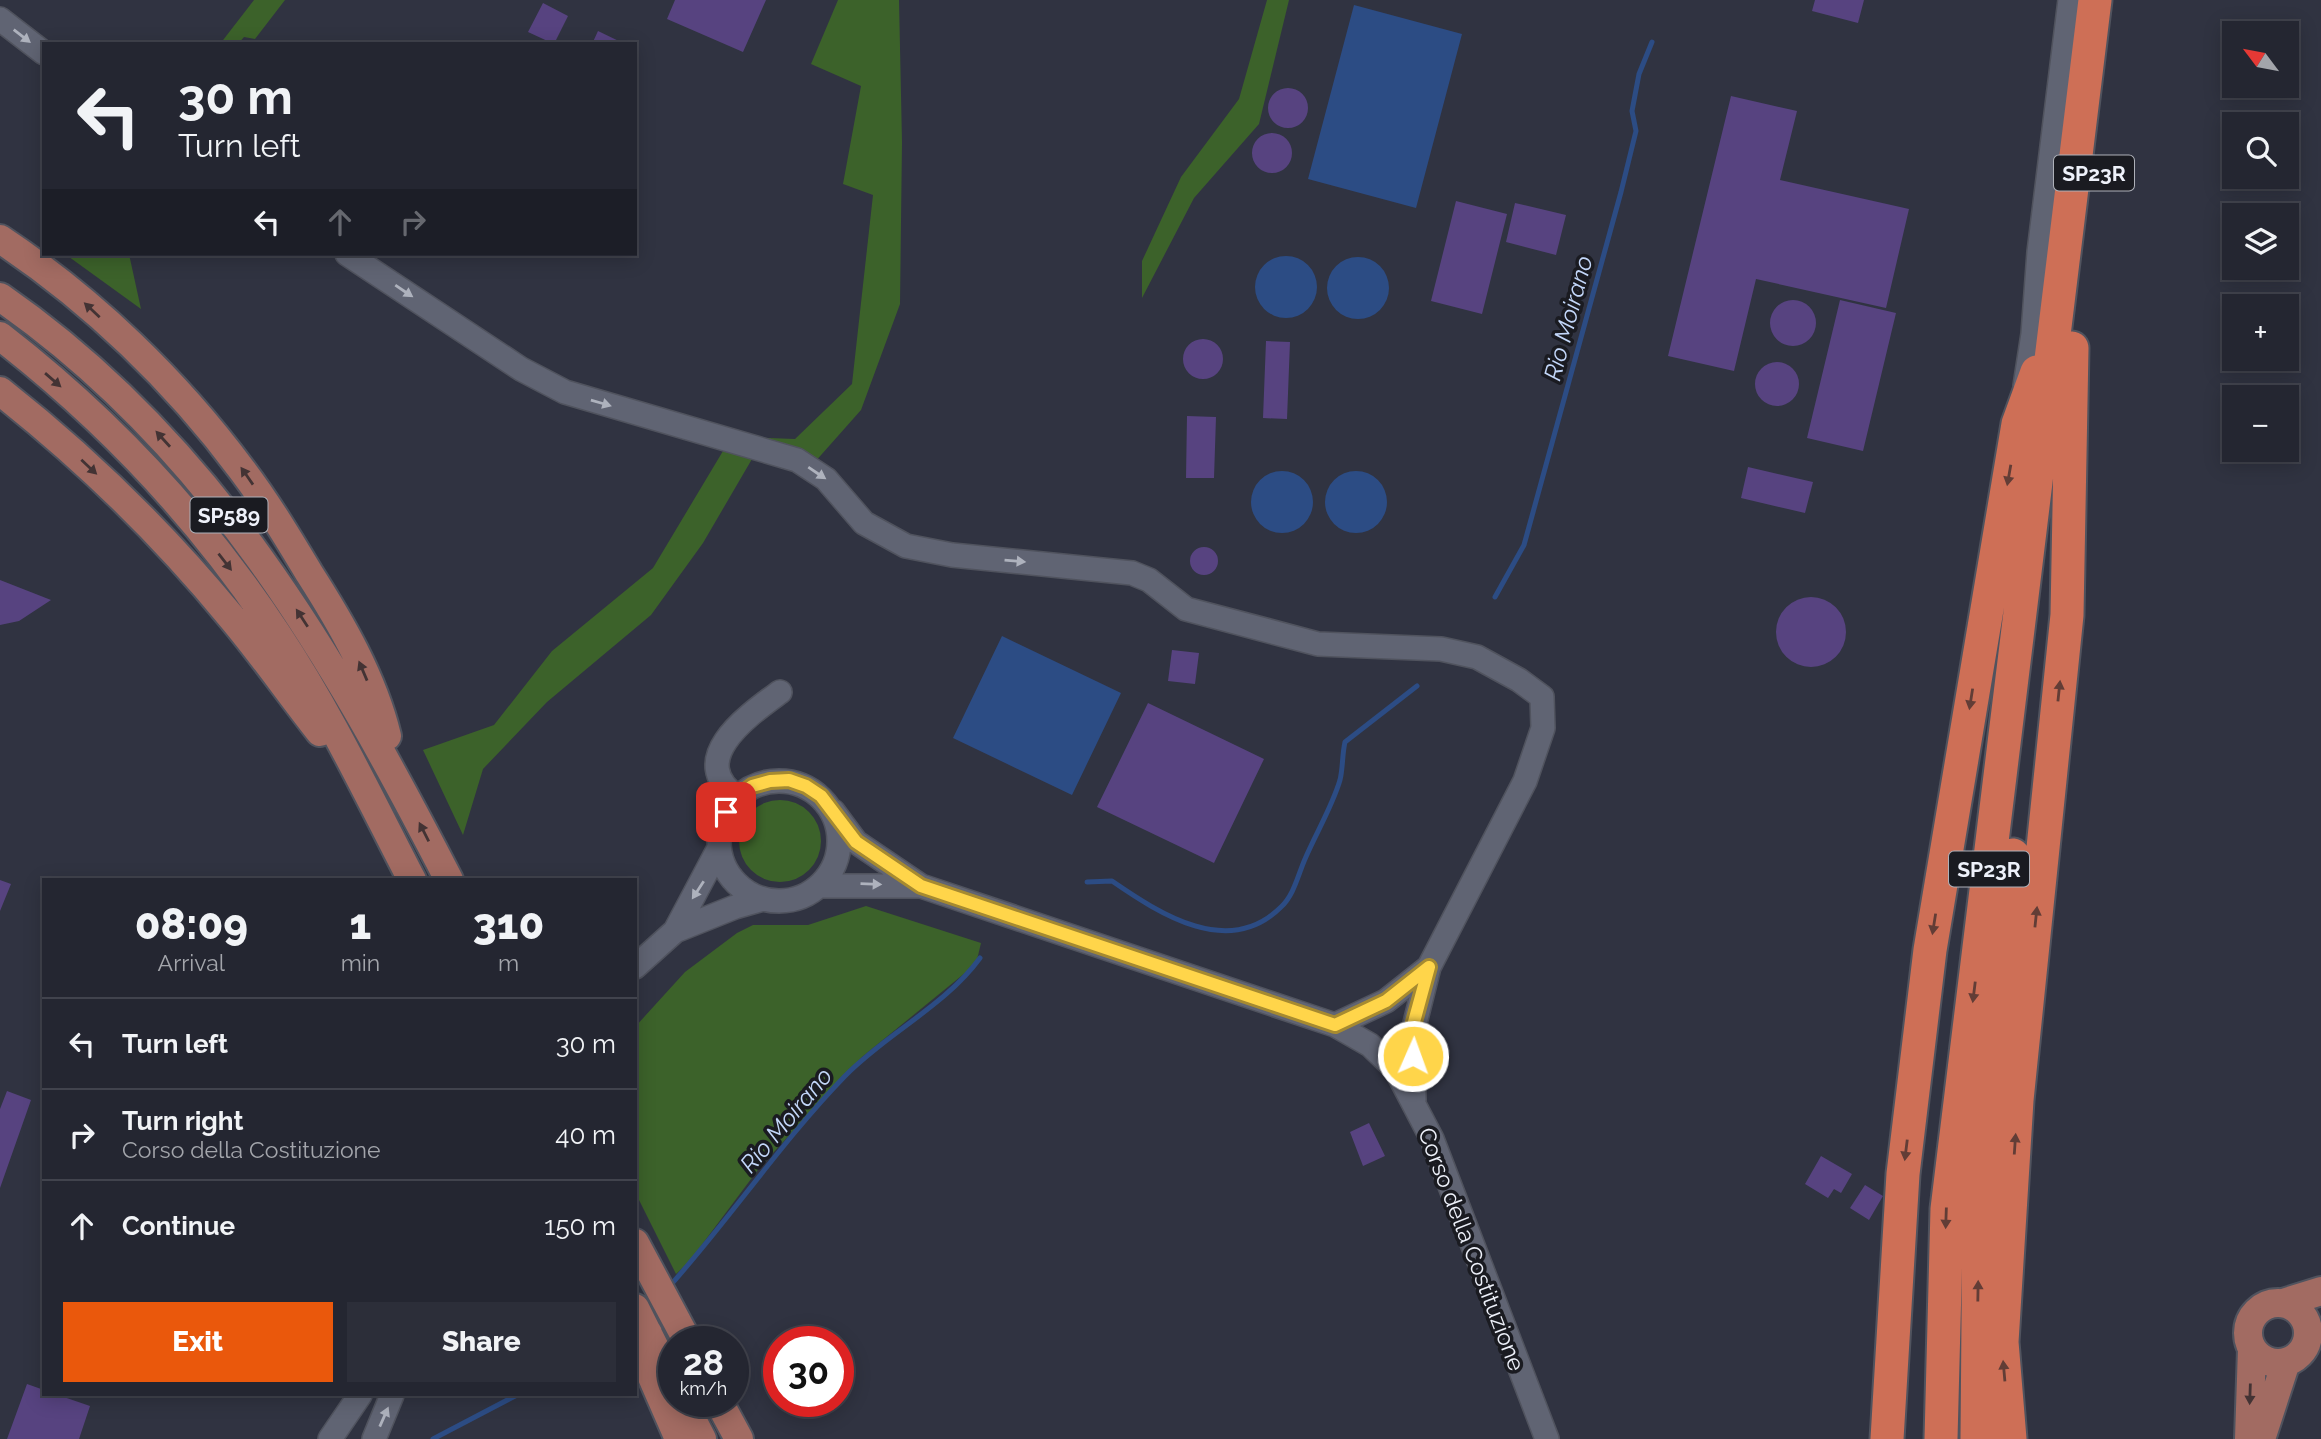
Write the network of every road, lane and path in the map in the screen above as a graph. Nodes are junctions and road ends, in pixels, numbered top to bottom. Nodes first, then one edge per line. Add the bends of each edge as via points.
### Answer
1 (2070, 0) edge
2 (2095, 0) edge
3 (2115, 0) edge
4 (0, 19) edge
5 (42, 51) edge
6 (0, 239) edge
7 (350, 256) edge
8 (0, 297) edge
9 (2057, 317) junction
10 (0, 336) edge
11 (2072, 346) junction
12 (0, 391) edge
13 (2018, 424) junction
14 (780, 692) dead end
15 (362, 783) junction
16 (399, 783) junction
17 (737, 797) junction
18 (832, 811) junction
19 (719, 848) junction
20 (411, 878) edge
21 (448, 878) edge
22 (820, 886) junction
23 (921, 886) junction
24 (762, 899) junction
25 (675, 931) junction
26 (637, 965) edge
27 (1429, 967) junction
28 (1335, 1025) junction
29 (1414, 1100) junction
30 (637, 1247) edge
31 (2321, 1291) edge
32 (2283, 1303) junction
33 (641, 1320) edge
34 (2314, 1323) edge
35 (679, 1326) edge
36 (2252, 1349) junction
37 (658, 1353) edge
38 (2286, 1362) junction
39 (359, 1396) edge
40 (373, 1396) edge
41 (392, 1396) edge
42 (691, 1417) edge
43 (727, 1417) edge
44 (1941, 1431) edge
45 (1977, 1436) edge
46 (330, 1439) edge
47 (347, 1439) edge
48 (373, 1439) edge
49 (679, 1439) edge
50 (702, 1439) edge
51 (738, 1439) edge
52 (1547, 1439) edge
53 (1887, 1439) edge
54 (2010, 1439) edge
55 (2249, 1439) edge
56 (2260, 1439) edge

1 - 13 street via 2039,251 2034,334
2 - 9 highway, SP23R
3 - 11 highway, SP23R
4 -> 5 street
16 -> 6 main road via 384,723 340,622 243,471 206,424 132,346 81,300
7 -> 27 street via 522,369 565,392 797,460 826,479 864,523 906,546 1132,573 1149,580 1186,609 1318,644 1441,649 1477,657 1542,697 1543,728 1525,781
16 -> 8 main road, SP589 via 334,667 220,503 150,425
9 - 13 highway
9 -> 44 highway, SP23R via 1947,1209
10 -> 15 main road, SP589 via 121,442 192,520 277,633
45 -> 11 highway, SP23R via 1980,1191 2021,775
54 -> 11 highway via 2002,1342 2017,1100 2067,615
12 -> 15 main road via 157,532 232,617
13 -> 53 highway via 1930,950 1903,1174
14 - 17 street via 742,720 721,747 720,776 726,789
15 - 20 main road, SP589
21 -> 16 main road, SP589
17 - 18 street via 752,786 789,780 821,796
17 - 19 street via 726,812
18 - 22 street via 839,830 839,851 833,870
18 - 23 street via 856,842
19 - 24 street via 733,880
19 -> 25 street
22 -> 23 street
22 - 24 street via 783,902
23 - 28 street, Corso della Costituzione
24 - 25 street
25 - 26 street
27 - 28 street via 1386,1001
27 - 29 street via 1412,1035
28 - 29 street, Corso della Costituzione via 1384,1057
29 - 52 street, Corso della Costituzione
30 - 35 main road
31 - 32 main road
32 - 34 main road
32 - 36 main road via 2265,1305 2250,1319
33 - 37 main road
33 - 49 main road via 645,1361
34 - 38 main road via 2302,1352
36 - 38 main road via 2267,1361
36 -> 55 main road
38 - 56 main road
39 - 46 street
40 - 47 street
48 -> 41 street
42 - 50 main road
43 - 51 main road

